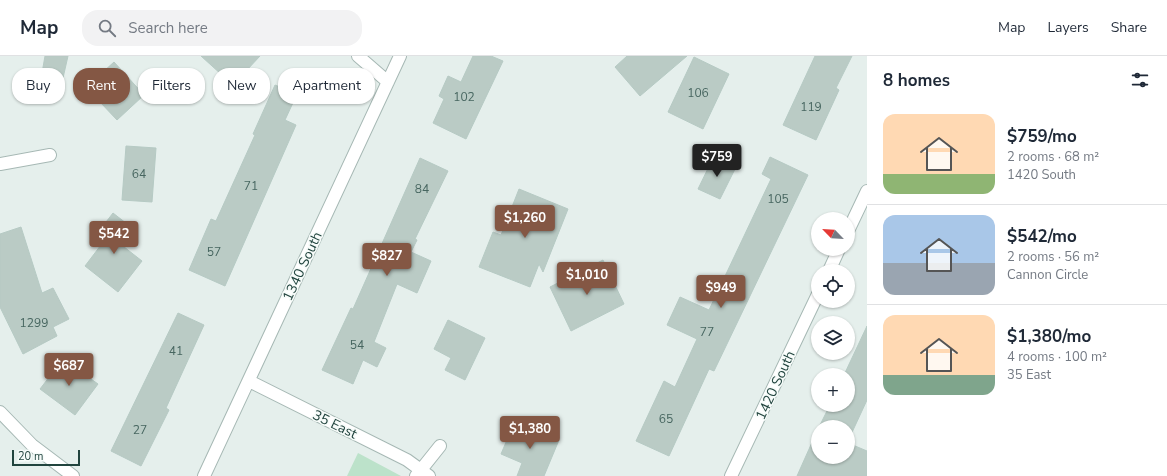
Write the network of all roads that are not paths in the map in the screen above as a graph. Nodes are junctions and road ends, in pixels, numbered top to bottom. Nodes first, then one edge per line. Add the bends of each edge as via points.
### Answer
1 (358, 56) edge
2 (400, 56) edge
3 (388, 82) junction
4 (50, 155) dead end
5 (0, 164) edge
6 (867, 191) edge
7 (855, 216) edge
8 (811, 308) edge
9 (249, 381) junction
10 (0, 412) edge
11 (440, 446) dead end
12 (422, 474) edge
13 (73, 476) edge
14 (204, 476) edge
15 (731, 476) edge

1 - 3 street
2 - 3 street, 1340 South
3 - 9 street, 1340 South
4 - 5 street
6 - 7 street
8 - 15 street, 1420 South
9 - 12 street, 35 East via 407,460
9 - 14 street, 1340 South
10 - 13 street via 32,445
11 - 12 street, 35 East

